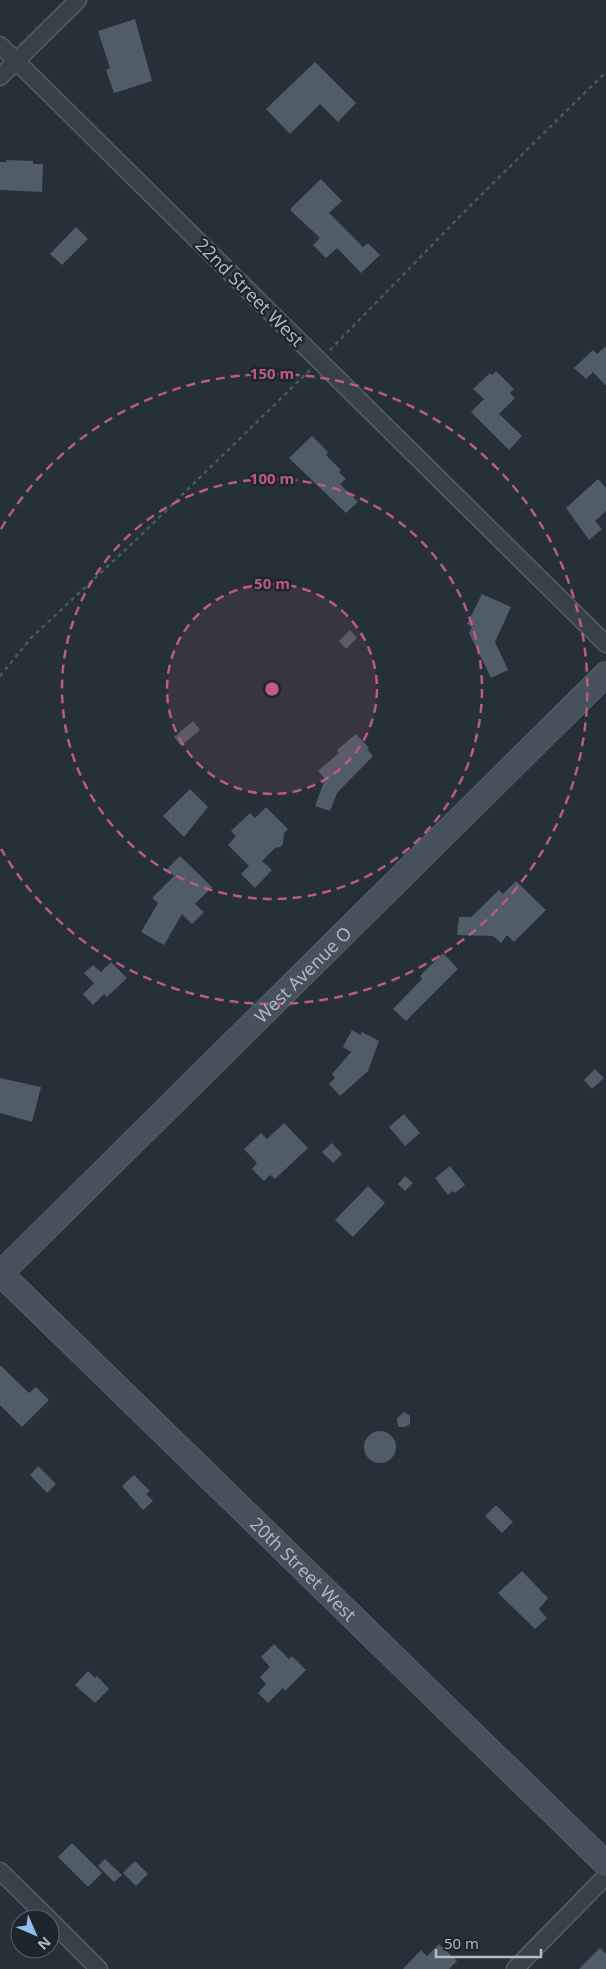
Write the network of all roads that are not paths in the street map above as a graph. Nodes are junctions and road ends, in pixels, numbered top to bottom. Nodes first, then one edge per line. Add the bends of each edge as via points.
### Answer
1 (78, 0) edge
2 (0, 45) edge
3 (16, 61) junction
4 (0, 77) edge
5 (606, 644) edge
6 (606, 674) edge
7 (0, 1273) edge
8 (606, 1864) edge
9 (0, 1871) edge
10 (606, 1876) edge
11 (38, 1909) edge
12 (60, 1931) edge
13 (99, 1969) edge
14 (515, 1969) edge

1 - 3 street
2 - 3 street, 22nd Street West
3 - 4 street
3 - 5 street, 22nd Street West
6 - 7 street, West Avenue O
7 - 8 street, 20th Street West
9 - 11 street
10 - 14 street
12 - 13 street

